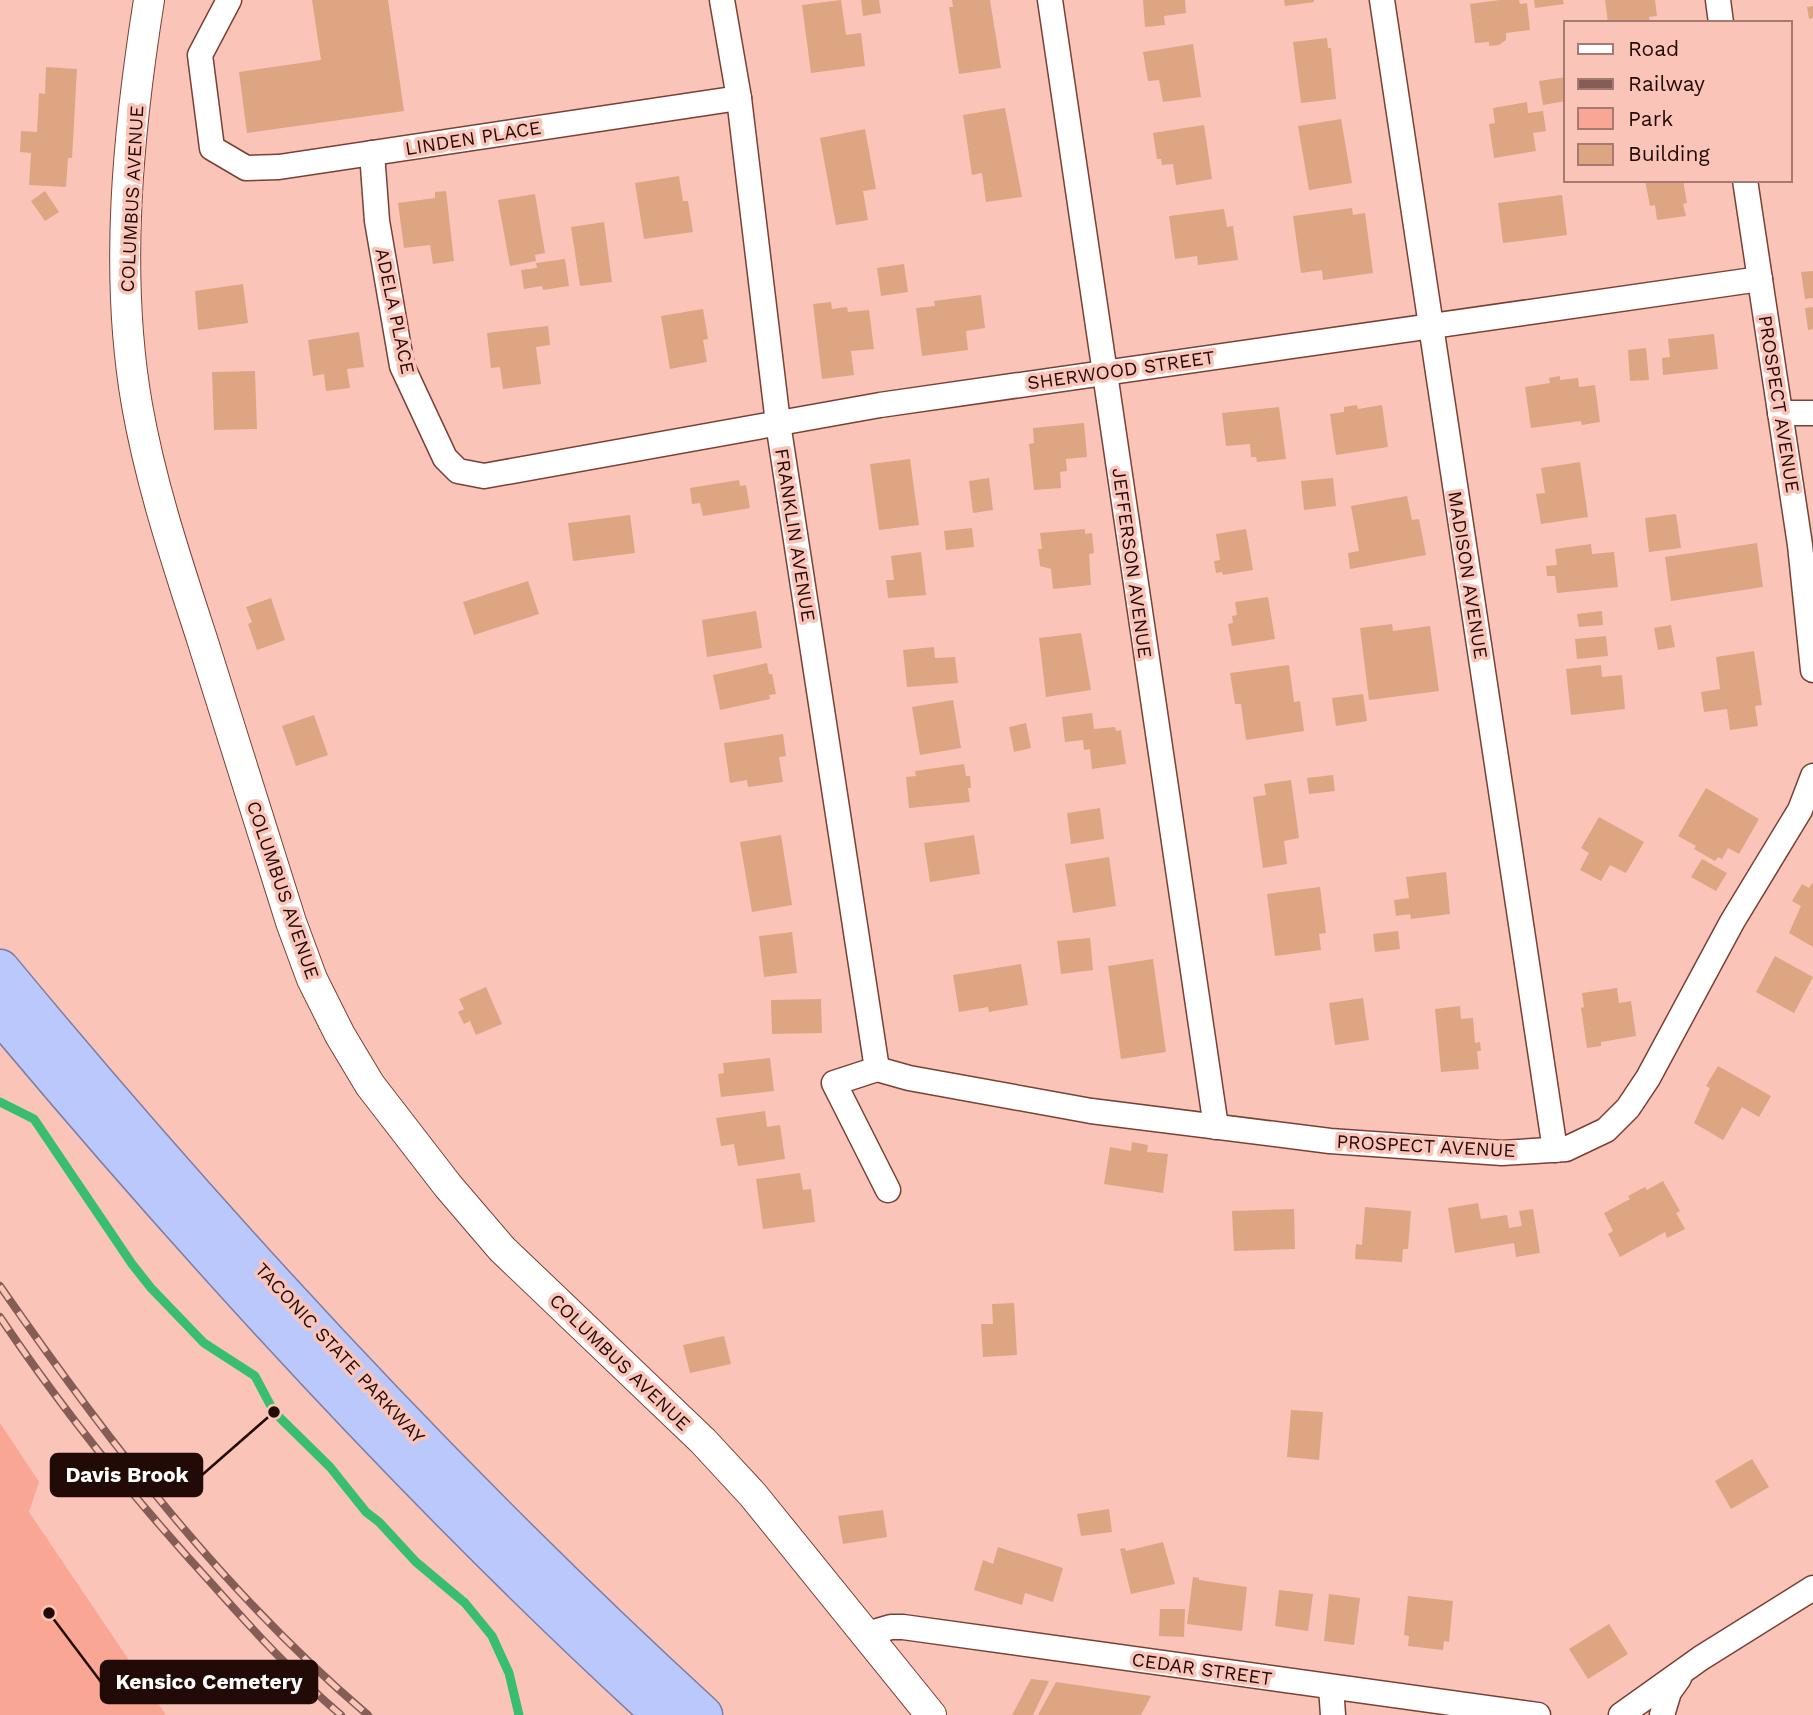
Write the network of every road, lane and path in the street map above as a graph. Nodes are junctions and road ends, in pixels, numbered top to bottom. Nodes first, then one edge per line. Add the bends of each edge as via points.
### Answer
1 (149, 0) edge
2 (229, 0) edge
3 (722, 0) edge
4 (1050, 0) edge
5 (1382, 0) edge
6 (1718, 0) edge
7 (1721, 21) edge
8 (739, 98) junction
9 (372, 153) junction
10 (1745, 182) edge
11 (1760, 279) junction
12 (1430, 326) junction
13 (1104, 372) junction
14 (1780, 413) junction
15 (1813, 413) edge
16 (778, 423) junction
17 (484, 476) joint
18 (1813, 670) edge
19 (1813, 776) edge
20 (0, 969) edge
21 (0, 1013) edge
22 (877, 1069) junction
23 (1216, 1127) junction
24 (1555, 1150) junction
25 (888, 1190) dead end
26 (1813, 1588) edge
27 (867, 1634) junction
28 (1701, 1658) junction
29 (1331, 1687) junction
30 (662, 1715) edge
31 (704, 1715) edge
32 (932, 1715) edge
33 (1333, 1715) edge
34 (1538, 1715) edge
35 (1620, 1715) edge
36 (1662, 1715) edge

1 - 27 street, COLUMBUS AVENUE via 126,232 137,403 162,514 312,979 370,1085 502,1250 703,1441
2 - 9 street, LINDEN PLACE via 200,55 212,148 246,168
3 - 8 street, FRANKLIN AVENUE
4 - 13 street, JEFFERSON AVENUE
5 - 12 street, MADISON AVENUE
6 - 7 street
8 - 9 street, LINDEN PLACE
8 - 16 street, FRANKLIN AVENUE
9 - 17 street, ADELA PLACE via 377,221 402,366 444,458 458,471
10 - 11 street, PROSPECT AVENUE
11 - 12 street, SHERWOOD STREET
11 - 14 street, PROSPECT AVENUE
12 - 13 street, SHERWOOD STREET
12 - 24 street, MADISON AVENUE
13 - 16 street, SHERWOOD STREET
13 - 23 street, JEFFERSON AVENUE
14 - 15 street
14 - 18 street, PROSPECT AVENUE
16 - 17 street, SHERWOOD STREET
16 - 22 street, FRANKLIN AVENUE
19 - 24 street, PROSPECT AVENUE via 1800,810 1628,1108 1606,1130
20 - 31 highway, TACONIC STATE PARKWAY via 141,1134 380,1396 570,1591
21 - 30 highway, TACONIC STATE PARKWAY via 198,1241 367,1424 477,1538
22 - 23 street, PROSPECT AVENUE via 1091,1111
22 - 25 street via 834,1083
23 - 24 street, PROSPECT AVENUE via 1488,1152
26 - 28 street
27 - 29 street, CEDAR STREET via 903,1628
27 - 32 street, COLUMBUS AVENUE
28 - 35 street
28 - 36 street via 1676,1681
29 - 33 street
29 - 34 street, CEDAR STREET

